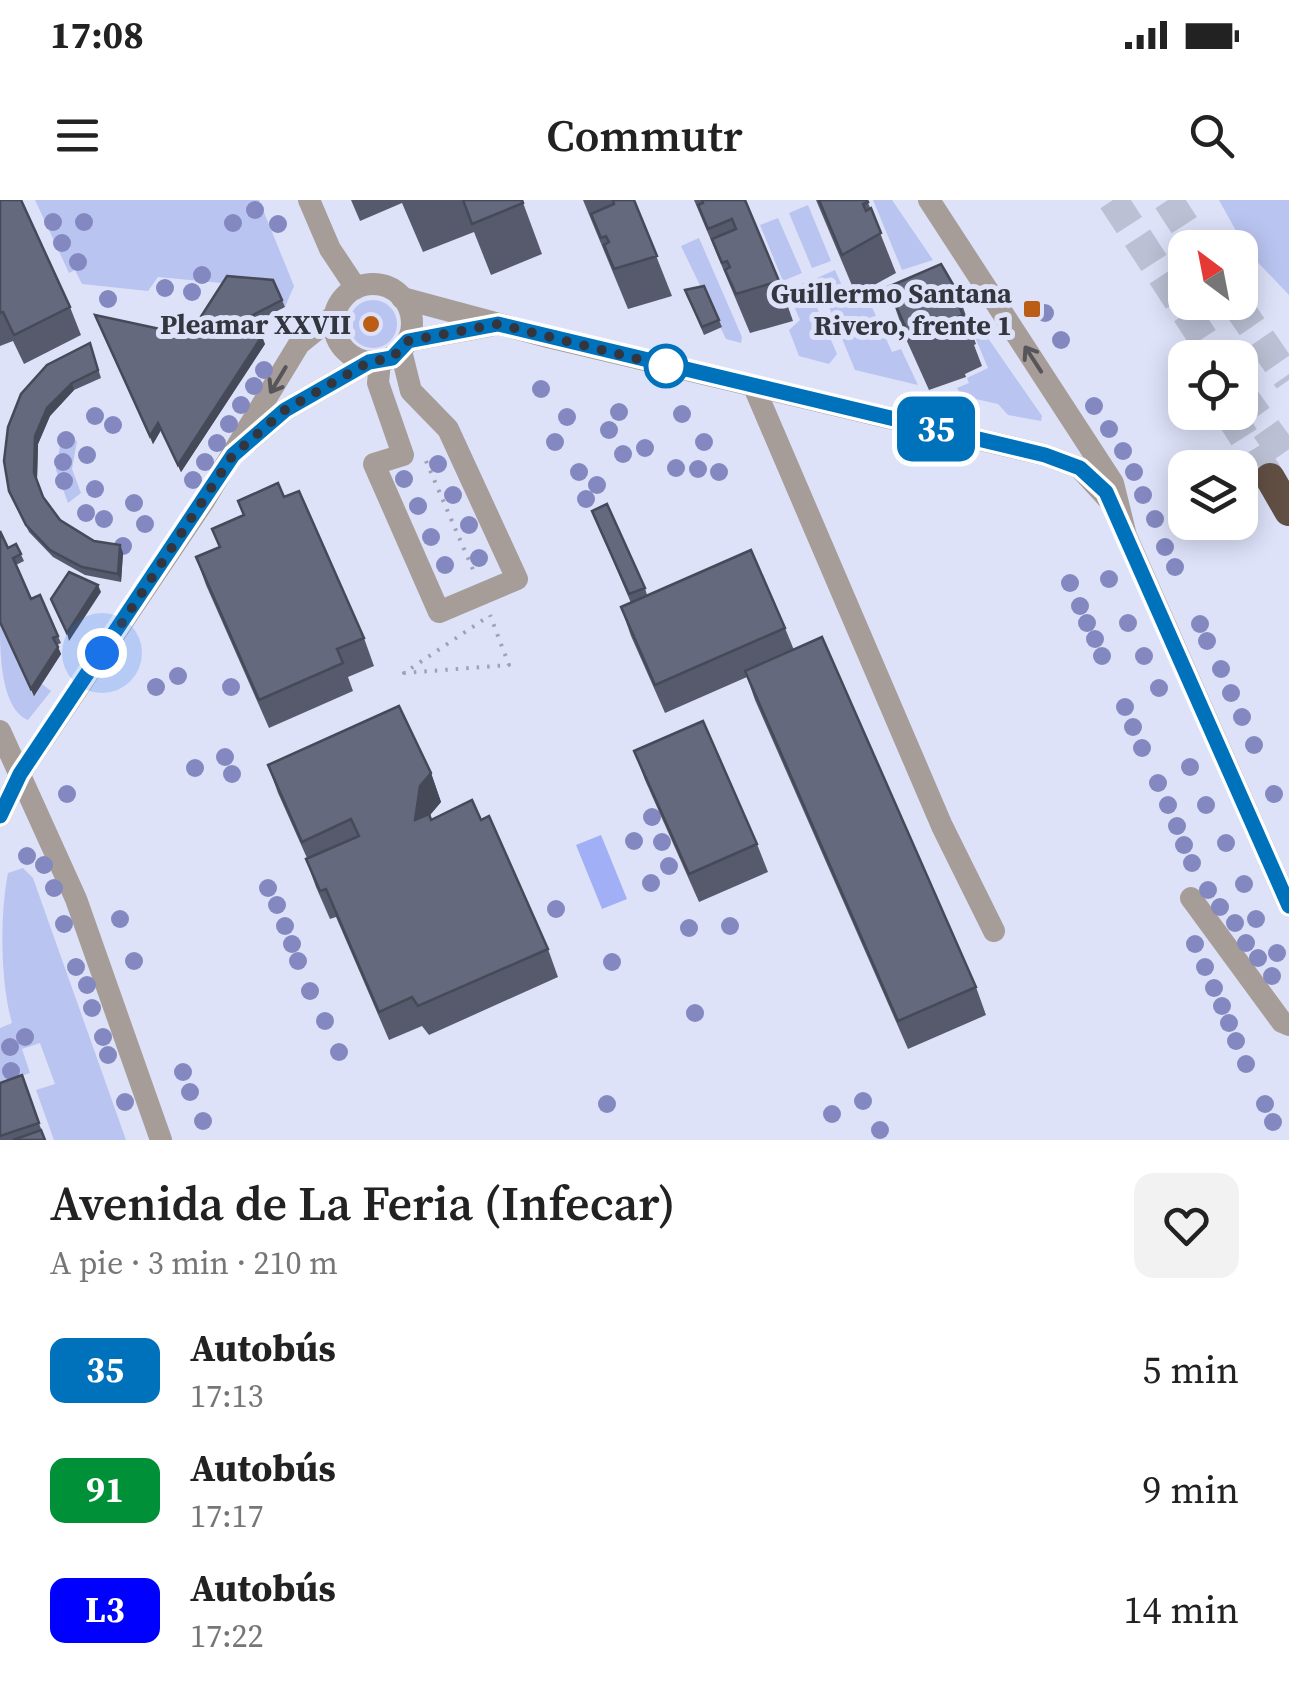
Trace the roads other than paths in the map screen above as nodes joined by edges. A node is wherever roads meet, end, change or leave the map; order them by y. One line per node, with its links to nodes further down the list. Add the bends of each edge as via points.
1 (309, 200): 3 (street)
2 (929, 200): 9 (street, one-way to 2)
3 (356, 288): 4 (street, via 380,285); 5 (street)
4 (402, 298): 6 (street); 7 (street, via 412,318)
5 (335, 316): 7 (street, via 346,352); 10 (street, one-way to 10, via 299,344)
6 (498, 324): 7 (street); 8 (street)
7 (389, 354): 7 (street, via 378,384 403,454 374,464 439,612 517,579 448,429); 10 (street, via 285,410)
8 (754, 387): 11 (street); 20 (street, via 942,826)
9 (1070, 415): 11 (street, via 1068,428); 14 (street, via 1113,483)
10 (233, 455): 16 (street)
11 (1045, 455): 14 (street, via 1080,468 1106,492)
12 (1270, 478): 13 (highway)
13 (1289, 511)
14 (1126, 536): 19 (street)
15 (0, 731): 16 (street)
16 (20, 774): 17 (street); 22 (street, via 76,899)
17 (0, 816)
18 (1190, 898): 21 (street)
19 (1289, 906)
20 (994, 931)
21 (1289, 1024)
22 (161, 1140)

